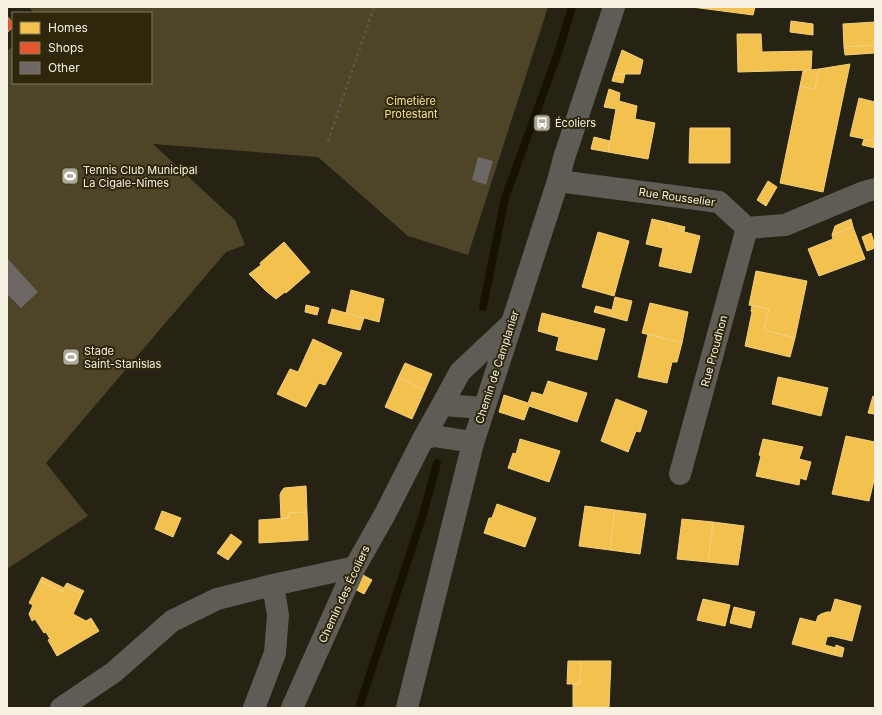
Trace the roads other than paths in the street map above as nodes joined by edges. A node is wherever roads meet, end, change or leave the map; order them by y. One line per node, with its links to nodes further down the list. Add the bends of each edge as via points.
1 (614, 7): 3 (street, Chemin de Camplanier)
2 (622, 7): 3 (street, Chemin de Camplanier)
3 (606, 31): 4 (street, Chemin de Camplanier)
4 (558, 181): 6 (street, Rue Rousselier, via 719,202); 7 (street, Chemin de Camplanier)
5 (875, 189): 6 (street, via 785,224)
6 (747, 228): 12 (street, Rue Proudhon)
7 (511, 324): 8 (street, Chemin des Écoliers, via 460,372); 9 (street, Chemin de Camplanier)
8 (442, 405): 9 (street); 10 (street, Chemin des Écoliers)
9 (484, 408): 11 (street, Chemin de Camplanier)
10 (423, 440): 11 (street, via 434,436); 13 (street, Chemin des Écoliers, via 385,514)
11 (473, 443): 18 (street, Chemin de Camplanier)
12 (680, 474)
13 (354, 566): 14 (street); 17 (street, Chemin des Écoliers)
14 (273, 585): 15 (street, via 217,599 172,621 114,672); 16 (street, via 278,615 275,653)
15 (60, 708)
16 (254, 708)
17 (292, 708)
18 (408, 708)

